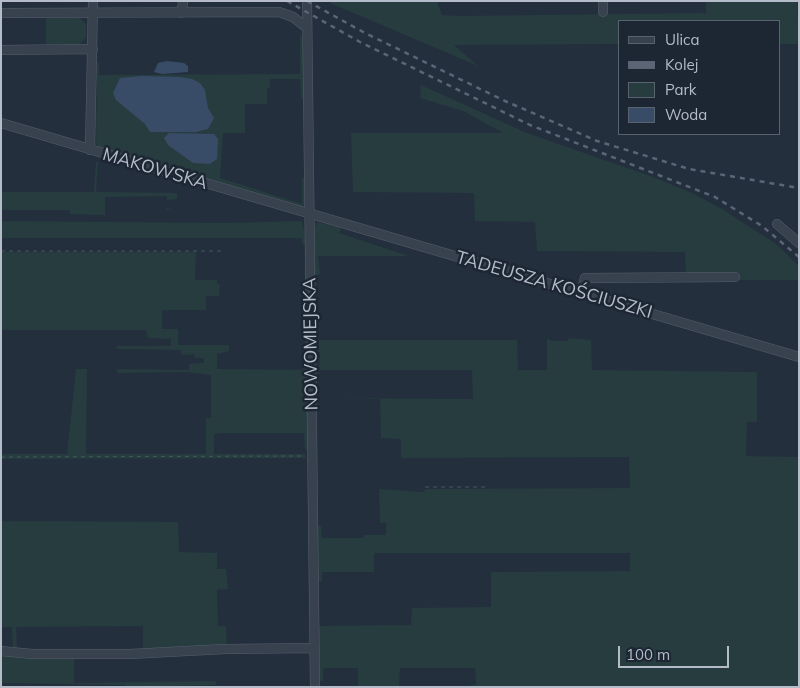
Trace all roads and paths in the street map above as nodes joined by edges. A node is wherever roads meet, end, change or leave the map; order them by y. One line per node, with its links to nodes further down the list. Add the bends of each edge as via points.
1 (93, 1): 5 (street)
2 (307, 1): 9 (street, NOWOMIEJSKA)
3 (603, 1): 6 (street)
4 (183, 3): 8 (street)
5 (93, 12): 7 (street); 8 (street); 10 (street)
6 (603, 12)
7 (1, 13)
8 (181, 13): 9 (street, via 282,12)
9 (307, 28): 14 (street, NOWOMIEJSKA)
10 (92, 49): 11 (street); 13 (street)
11 (1, 50)
12 (1, 123): 13 (street, MAKOWSKA)
13 (90, 150): 14 (street, MAKOWSKA)
14 (310, 214): 20 (street, TADEUSZA KOŚCIUSZKI); 22 (street, NOWOMIEJSKA)
15 (777, 224): 16 (street)
16 (799, 243)
17 (224, 250): 18 (path)
18 (1, 251)
19 (735, 277): 20 (street, via 585,278)
20 (581, 293): 21 (street, TADEUSZA KOŚCIUSZKI)
21 (799, 357)
22 (312, 456): 23 (path); 26 (street, NOWOMIEJSKA)
23 (1, 457)
24 (489, 487): 25 (path)
25 (425, 488)
26 (315, 648): 27 (street, via 130,654); 28 (street, NOWOMIEJSKA)
27 (1, 651)
28 (315, 687)

